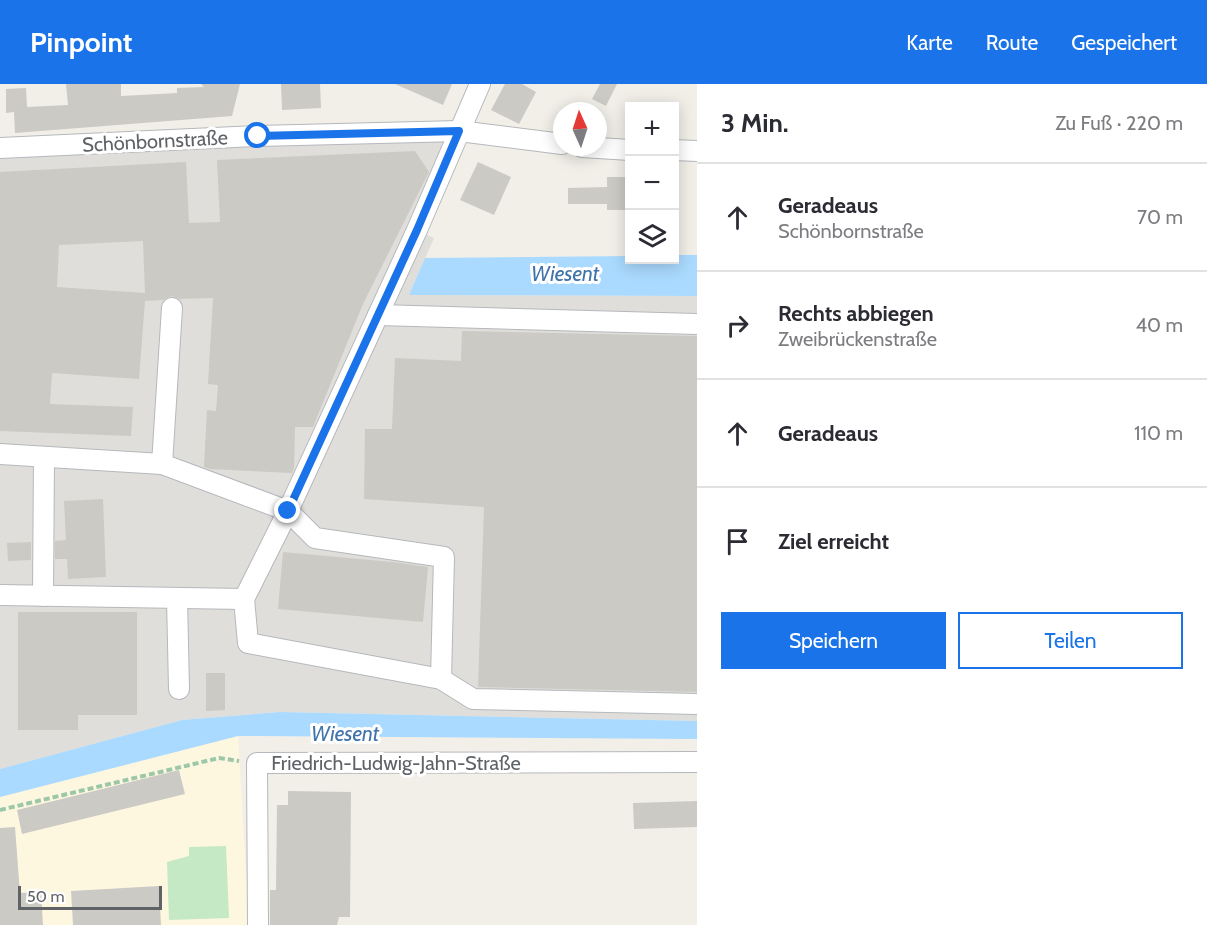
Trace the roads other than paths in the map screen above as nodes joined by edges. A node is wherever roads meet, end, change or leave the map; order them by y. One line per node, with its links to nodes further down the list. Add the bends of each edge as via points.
1 (480, 84): 2 (street)
2 (459, 131): 3 (street, Schönbornstraße); 4 (street, Schönbornstraße); 10 (street)
3 (553, 143)
4 (0, 148)
5 (607, 149): 6 (street)
6 (625, 150)
7 (679, 150): 8 (street)
8 (697, 151)
9 (172, 308): 14 (street)
10 (378, 315): 11 (street); 15 (street)
11 (697, 324)
12 (0, 454): 13 (street)
13 (44, 457): 14 (street); 17 (street)
14 (162, 464): 15 (street)
15 (288, 511): 19 (street); 20 (street, via 315,538 444,557)
16 (0, 595): 17 (street)
17 (44, 596): 18 (street)
18 (177, 598): 19 (street); 21 (street)
19 (243, 599): 20 (street, via 248,643)
20 (441, 679): 22 (street, via 473,699)
21 (179, 689)
22 (697, 704)
23 (697, 762): 24 (street, Friedrich-Ludwig-Jahn-Straße, via 257,763)
24 (258, 925)

